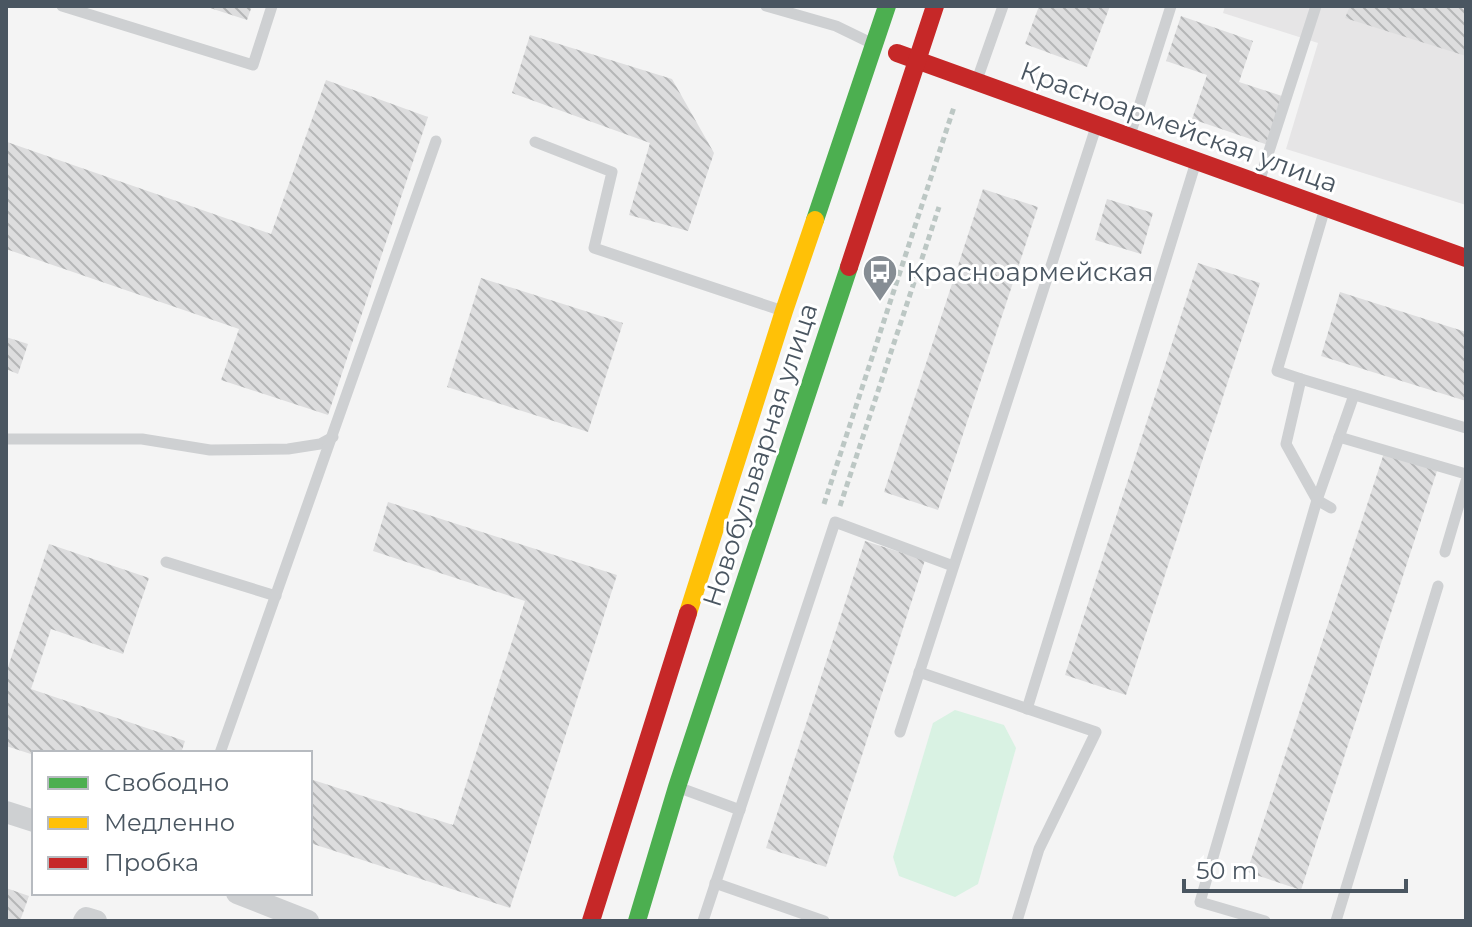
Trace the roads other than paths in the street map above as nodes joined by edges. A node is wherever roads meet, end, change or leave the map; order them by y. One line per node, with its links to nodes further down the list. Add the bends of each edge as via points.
1 (62, 6): 2 (lane, via 253,65)
2 (272, 6)
3 (766, 6): 9 (lane, via 836,26)
4 (887, 6): 9 (main road, Новобульварная улица)
5 (935, 6): 10 (main road, Новобульварная улица)
6 (1003, 6): 11 (lane)
7 (1171, 6): 13 (lane)
8 (1316, 6): 17 (lane)
9 (875, 45): 10 (main road, Красноармейская улица); 20 (main road, Новобульварная улица)
10 (918, 60): 11 (main road, Красноармейская улица); 40 (main road, Новобульварная улица)
11 (970, 80): 12 (main road, Красноармейская улица)
12 (1097, 125): 13 (main road, Красноармейская улица); 33 (lane)
13 (1130, 136): 16 (main road, Красноармейская улица)
14 (436, 141): 24 (lane)
15 (535, 142): 20 (lane, via 612,172 594,248)
16 (1196, 160): 17 (main road, Красноармейская улица); 37 (lane)
17 (1259, 183): 18 (main road, Красноармейская улица)
18 (1325, 207): 19 (main road, Красноармейская улица); 21 (lane, via 1277,371)
19 (1466, 258)
20 (784, 311): 49 (main road, Новобульварная улица)
21 (1301, 379): 22 (lane); 29 (lane, via 1286,444)
22 (1354, 395): 23 (lane); 25 (lane)
23 (1466, 428)
24 (333, 437): 26 (lane, via 288,449 210,450 142,439); 35 (lane)
25 (1339, 437): 27 (lane); 29 (lane)
26 (6, 439)
27 (1466, 474)
28 (1466, 481): 31 (lane)
29 (1317, 500): 30 (lane); 54 (lane, via 1200,902)
30 (1331, 508)
31 (1445, 552)
32 (166, 562): 35 (lane)
33 (953, 566): 36 (lane); 41 (lane, via 835,522)
34 (1438, 586): 55 (lane)
35 (276, 596): 39 (lane)
36 (919, 672): 37 (lane); 38 (lane)
37 (1027, 709): 53 (lane, via 1096,732 1039,849)
38 (900, 732)
39 (221, 751)
40 (677, 787): 41 (lane); 50 (main road, Новобульварная улица)
41 (740, 810): 44 (lane)
42 (6, 812): 43 (street)
43 (32, 820)
44 (715, 883): 51 (lane); 52 (lane)
45 (242, 895): 48 (street)
46 (84, 921): 47 (street)
47 (96, 921)
48 (308, 921)
49 (591, 921)
50 (637, 921)
51 (703, 921)
52 (824, 921)
53 (1017, 921)
54 (1265, 921)
55 (1336, 921)

